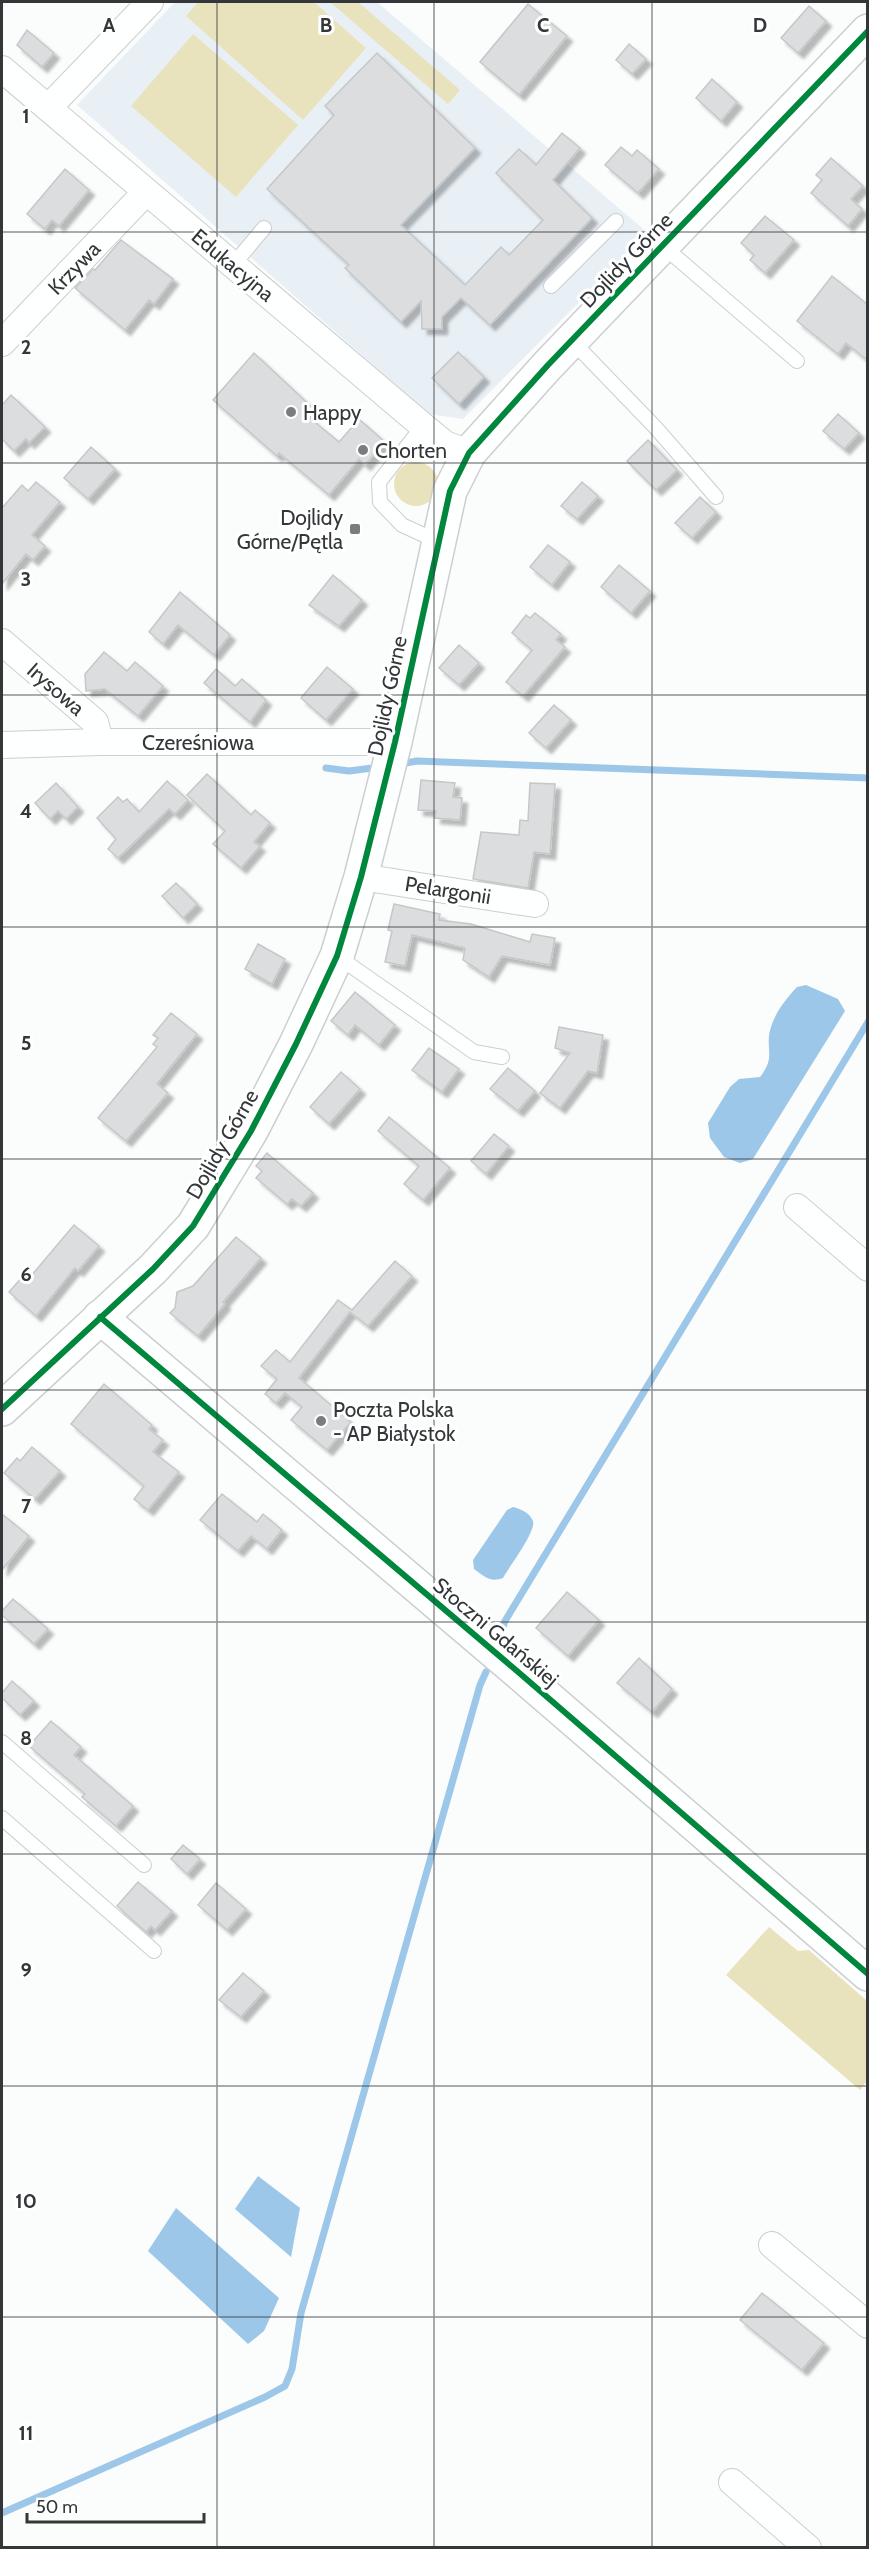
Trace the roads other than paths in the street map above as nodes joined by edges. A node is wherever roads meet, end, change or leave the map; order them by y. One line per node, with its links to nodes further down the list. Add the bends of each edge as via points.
1 (150, 2): 4 (street)
2 (867, 31): 8 (street, Dojlidy Górne)
3 (2, 69): 4 (street, Edukacyjna)
4 (48, 108): 5 (street, Edukacyjna)
5 (146, 192): 9 (street, Edukacyjna); 12 (street, Krzywa)
6 (616, 220): 10 (lane)
7 (264, 228): 9 (lane)
8 (663, 246): 11 (street, Dojlidy Górne); 13 (lane)
9 (233, 265): 14 (street, Edukacyjna)
10 (551, 286)
11 (572, 341): 15 (street, Dojlidy Górne); 16 (lane, via 657,428)
12 (2, 344)
13 (797, 361)
14 (414, 417): 15 (street, Edukacyjna, via 445,444); 17 (lane, via 379,482 380,502 402,525)
15 (469, 453): 17 (street, Dojlidy Górne, via 450,491)
16 (716, 497)
17 (437, 541): 20 (street, Dojlidy Górne)
18 (2, 642): 19 (street, Irysowa, via 95,722)
19 (100, 742): 20 (street, Czereśniowa); 21 (street, Czereśniowa)
20 (395, 742): 22 (street, Dojlidy Górne)
21 (2, 745)
22 (361, 877): 23 (street, Pelargonii); 24 (street, Dojlidy Górne)
23 (534, 904)
24 (337, 956): 25 (lane, via 474,1052); 28 (street, Dojlidy Górne, via 251,1131 193,1226)
25 (502, 1057)
26 (797, 1207): 27 (street)
27 (867, 1268)
28 (100, 1317): 29 (street, Dojlidy Górne); 34 (street, Stoczni Gdańskiej)
29 (2, 1409)
30 (2, 1742): 32 (lane)
31 (2, 1818): 33 (lane)
32 (144, 1865)
33 (154, 1951)
34 (867, 1974)
35 (772, 2245): 36 (street)
36 (867, 2325)
37 (732, 2482): 38 (street)
38 (808, 2547)

